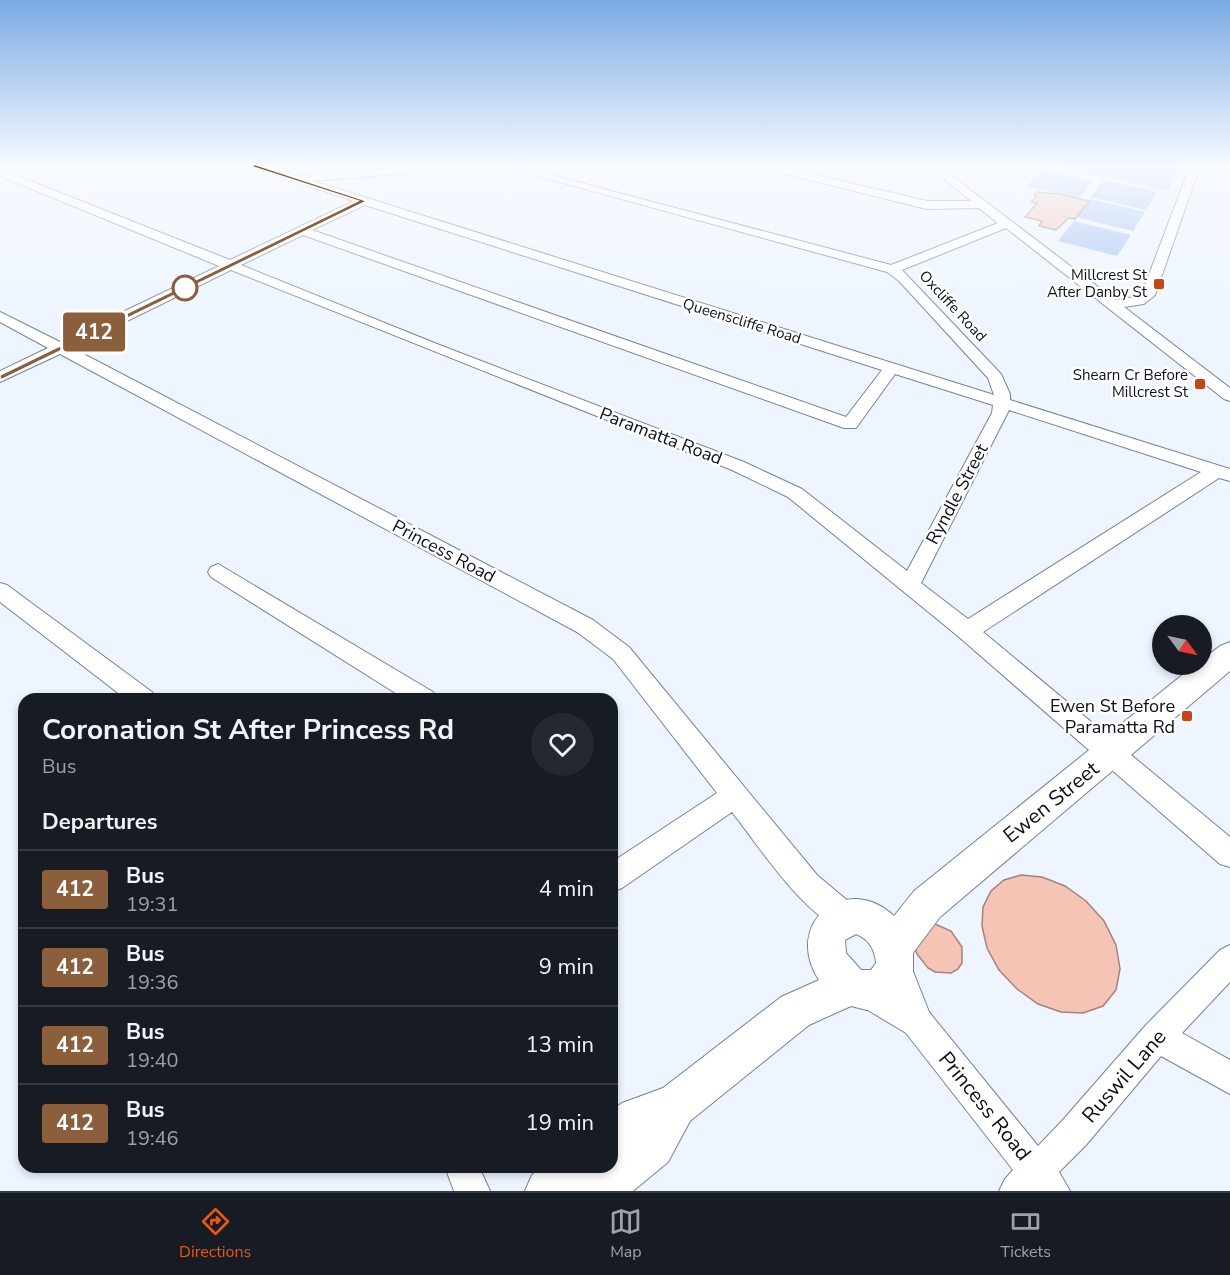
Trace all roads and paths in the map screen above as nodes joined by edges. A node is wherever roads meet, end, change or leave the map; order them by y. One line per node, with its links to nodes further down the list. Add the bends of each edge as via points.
1 (123, 222): 8 (street, Paramatta Road)
2 (322, 222): 7 (street)
3 (428, 222): 13 (street, Queenscliffe Road)
4 (714, 222): 9 (street, Oxcliffe Road)
5 (1175, 222): 10 (street, via 1148,295)
6 (1008, 223): 9 (street); 10 (street)
7 (303, 231): 8 (street); 13 (street, via 850,424)
8 (233, 266): 12 (street); 20 (street, Paramatta Road, via 765,478 812,504)
9 (892, 269): 16 (street, Oxcliffe Road, via 995,377 1001,387)
10 (1117, 309): 15 (street); 17 (street, via 1127,323)
11 (0, 316): 12 (street, Princess Road)
12 (61, 348): 14 (street); 27 (street, Princess Road, via 605,639 621,653)
13 (891, 368): 16 (street, Queenscliffe Road)
14 (0, 377)
15 (1230, 396)
16 (1002, 404): 18 (street, Queenscliffe Road); 20 (street, Ryndle Street)
17 (1230, 405)
18 (1223, 473): 22 (street)
19 (218, 572): 25 (street)
20 (910, 584): 22 (street, Paramatta Road)
21 (0, 591): 24 (street)
22 (967, 631): 26 (street, Paramatta Road)
23 (1230, 654): 26 (main road, Ewen Street)
24 (136, 693)
25 (415, 693)
26 (1110, 753): 28 (street, Paramatta Road); 30 (main road, Ewen Street)
27 (736, 795): 29 (street); 31 (street, Princess Road, via 807,885)
28 (1230, 855)
29 (618, 874)
30 (927, 904): 31 (main road, Ewen Street); 32 (main road, Ewen Street)
31 (847, 951): 32 (main road, via 887,936); 32 (main road, Ewen Street, via 876,989 893,973); 34 (street, Princess Road); 37 (main road, Ewen Street, via 795,1011)
32 (894, 955): 34 (street, Princess Road)
33 (1230, 960): 35 (street, Ruswil Lane)
34 (917, 1022): 41 (street, Princess Road)
35 (1157, 1036): 36 (street); 41 (street, Ruswil Lane)
36 (1230, 1078)
37 (675, 1106): 38 (main road, Ewen Street, via 637,1118); 44 (main road, Ewen Street, via 652,1146)
38 (618, 1133)
39 (464, 1173): 42 (street)
40 (570, 1173): 43 (main road)
41 (1035, 1184)
42 (472, 1191)
43 (548, 1191)
44 (599, 1191)

